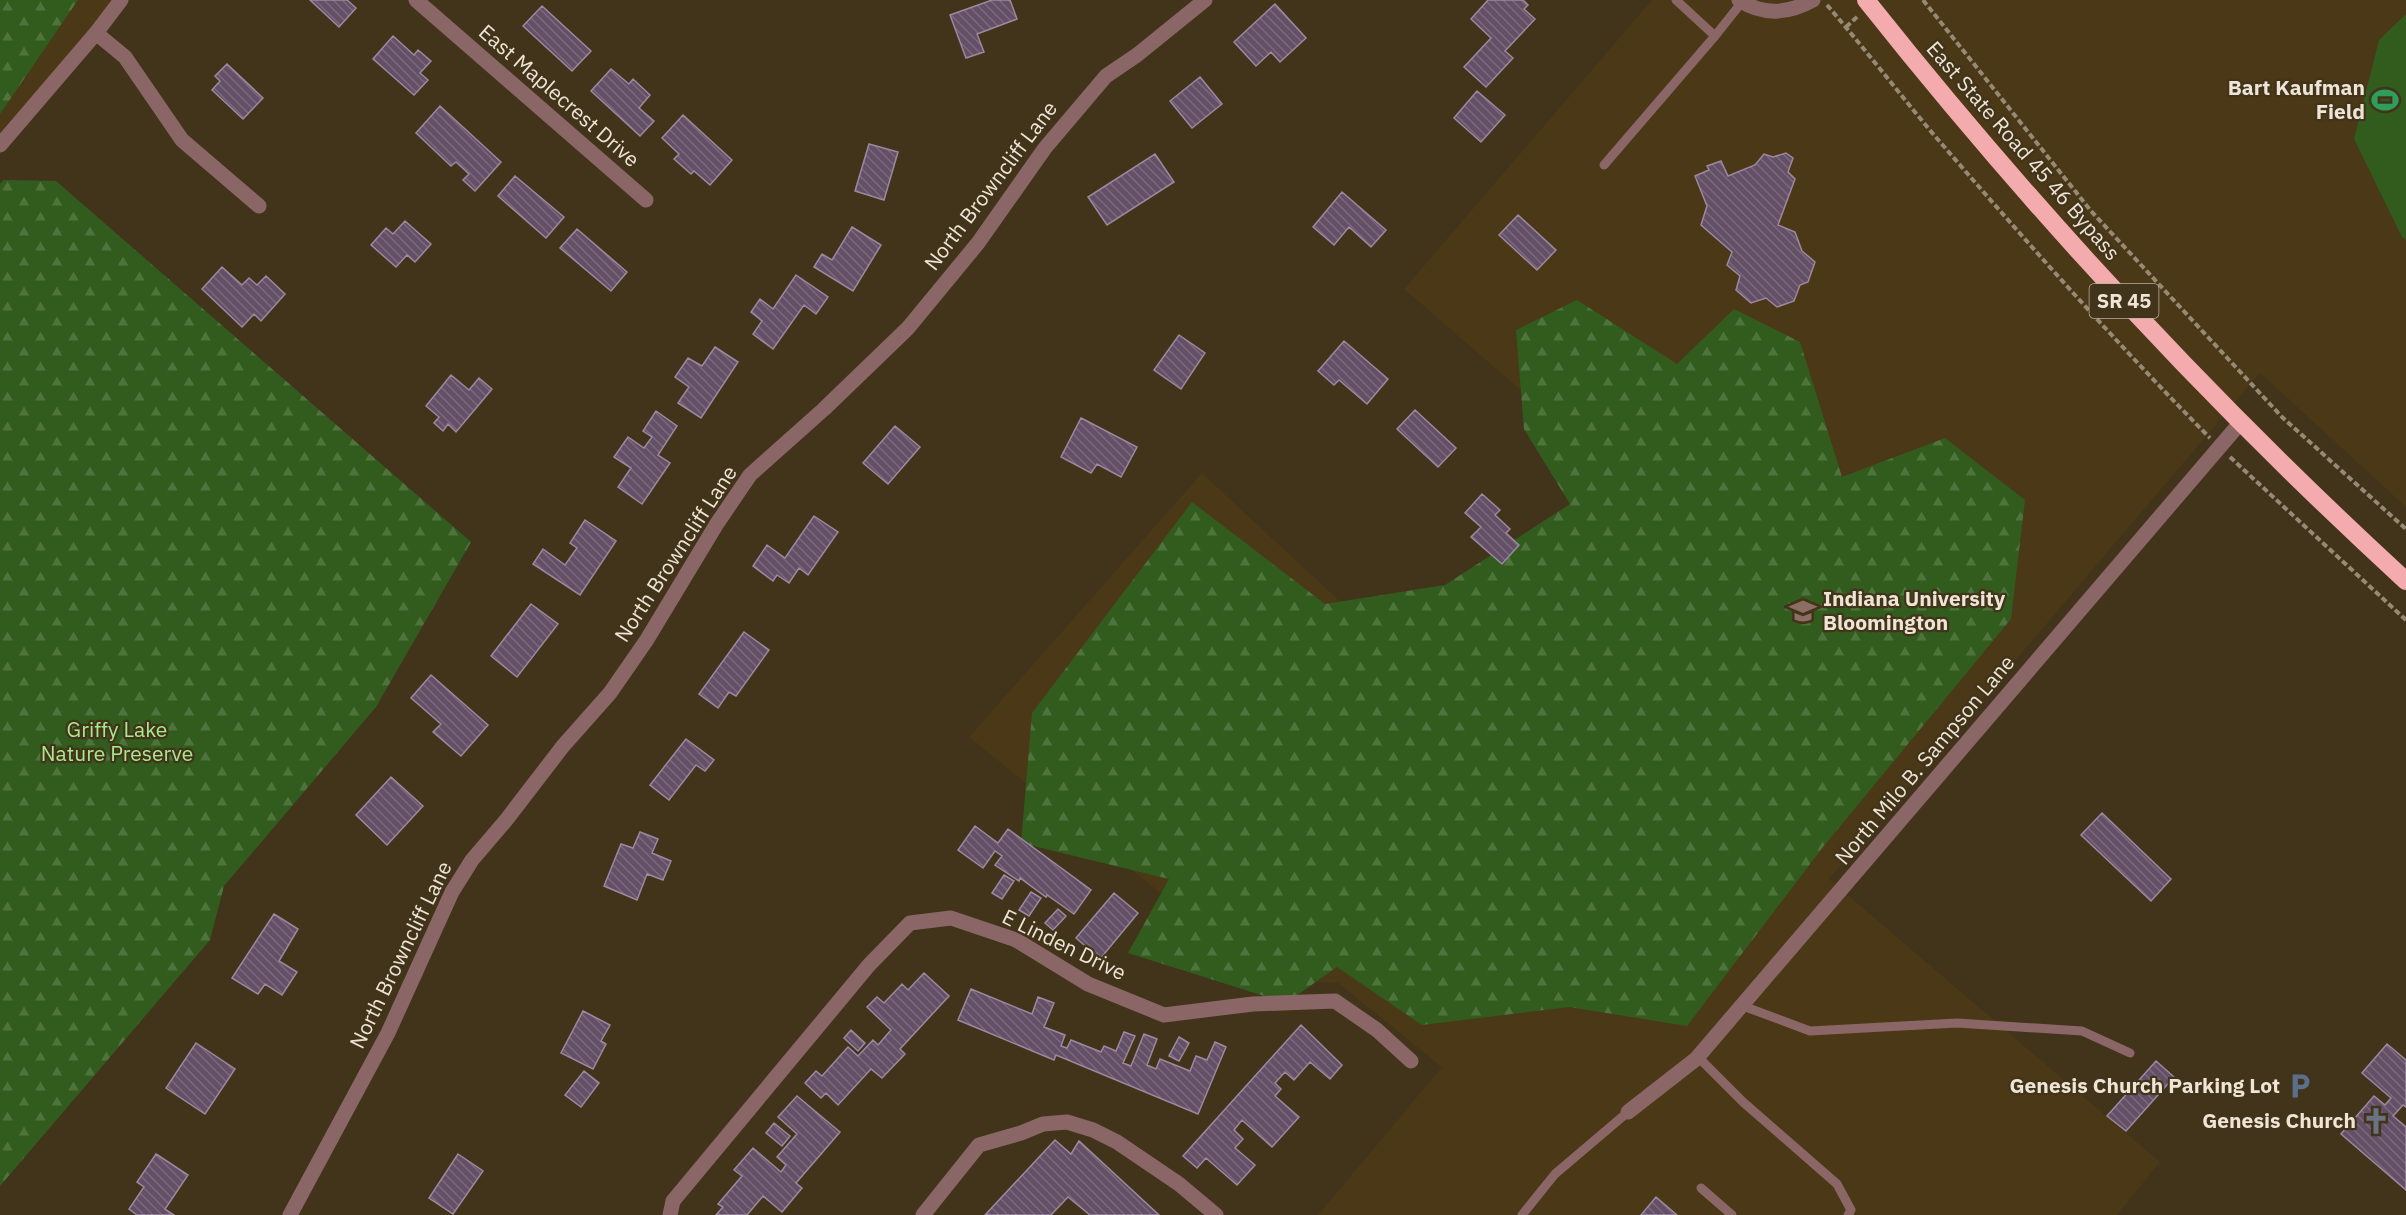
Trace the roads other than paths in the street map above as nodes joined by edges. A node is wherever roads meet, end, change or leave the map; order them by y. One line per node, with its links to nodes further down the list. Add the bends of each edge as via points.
1 (121, 0): 8 (street)
2 (416, 0): 12 (street, East Maplecrest Drive)
3 (1205, 0): 22 (street, North Browncliff Lane, via 1106,76 1045,148 978,243 908,328 750,475 610,693 472,860 452,892 388,1033)
4 (1676, 0): 9 (lane)
5 (1813, 0): 7 (street, via 1776,12)
6 (1866, 0): 14 (highway, East State Road 45 46 Bypass / SR 45, via 2077,249)
7 (1741, 1): 9 (lane)
8 (96, 33): 10 (street); 13 (street, via 125,57 182,140)
9 (1715, 36): 11 (lane)
10 (0, 145)
11 (1604, 165)
12 (646, 201)
13 (259, 206)
14 (2241, 422): 15 (highway, East State Road 45 46 Bypass / SR 45); 16 (street, North Milo B. Sampson Lane)
15 (2406, 581)
16 (1743, 1006): 17 (lane, via 1810,1031 1958,1023 2082,1031); 18 (street, North Milo B. Sampson Lane)
17 (2130, 1053)
18 (1698, 1057): 20 (street, North Milo B. Sampson Lane); 28 (lane, via 1837,1184 1851,1210)
19 (1411, 1061): 23 (street, E Linden Drive, via 1377,1030 1335,1001 1164,1015 1088,984 1016,940 951,918 910,923 868,965 673,1201)
20 (1628, 1112): 26 (lane, via 1555,1174)
21 (1701, 1188): 27 (lane)
22 (290, 1215)
23 (670, 1215)
24 (923, 1215): 25 (street, via 979,1146 1043,1124 1067,1122 1125,1147)
25 (1216, 1215)
26 (1522, 1215)
27 (1732, 1215)
28 (1848, 1215)

